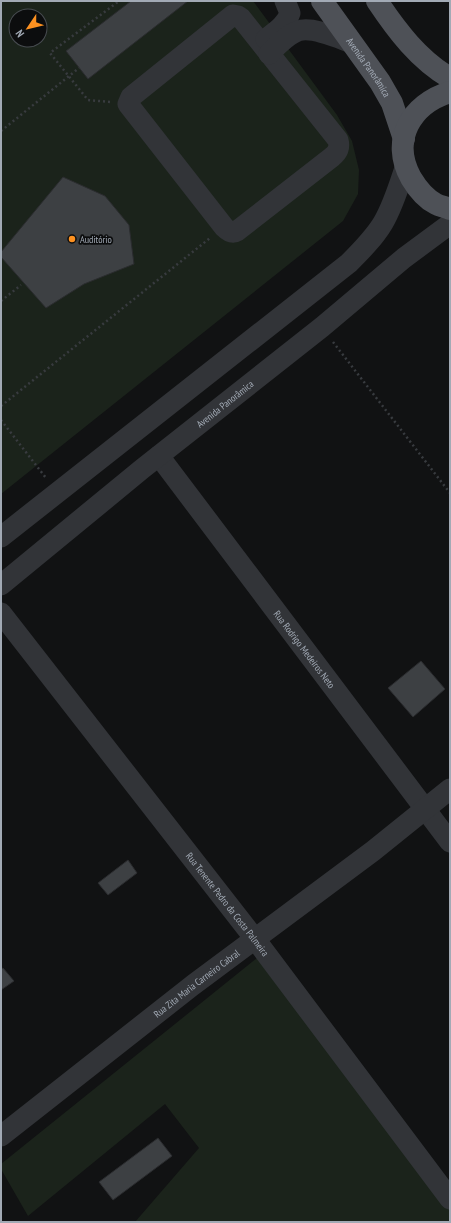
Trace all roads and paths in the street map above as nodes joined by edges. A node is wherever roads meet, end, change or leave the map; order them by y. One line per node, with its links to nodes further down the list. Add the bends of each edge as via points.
1 (119, 1): 8 (path, via 50,53)
2 (285, 1): 6 (street, via 290,12 288,19)
3 (322, 1): 5 (main road, Avenida Panorâmica)
4 (377, 1): 9 (main road, via 395,28 420,56)
5 (352, 43): 6 (street, via 306,30 298,31 277,46); 13 (main road, Avenida Panorâmica, via 389,98)
6 (265, 49): 11 (street, via 238,16 230,16 131,98); 17 (street, via 338,140 338,151 237,231 229,231)
7 (79, 68): 8 (path)
8 (69, 76): 11 (path, via 88,100); 12 (path)
9 (450, 78)
10 (450, 92): 13 (main road, via 437,96 419,108 410,121)
11 (128, 104): 17 (street)
12 (1, 130)
13 (404, 139): 14 (main road)
14 (405, 168): 15 (main road, via 417,189 435,204); 24 (street, via 383,223 366,247 349,263)
15 (450, 209)
16 (450, 224): 20 (street, Avenida Panorâmica, via 404,258)
17 (224, 227): 21 (path)
18 (21, 285): 19 (path)
19 (1, 301)
20 (322, 327): 23 (street, Avenida Panorâmica); 25 (path)
21 (1, 406)
22 (1, 420): 24 (path)
23 (159, 456): 27 (street, Avenida Panorâmica); 30 (street, Rua Rodrigo Medeiros Neto)
24 (57, 493): 26 (street)
25 (450, 493)
26 (1, 537)
27 (1, 586)
28 (1, 613): 32 (street, Rua Tenente Pedro da Costa Palmeira)
29 (450, 789): 30 (street, Rua Zita Maria Carneiro Cabral)
30 (425, 808): 31 (street, Rua Rodrigo Medeiros Neto); 32 (street, Rua Zita Maria Carneiro Cabral, via 373,851)
31 (450, 842)
32 (255, 939): 33 (street, Rua Zita Maria Carneiro Cabral); 34 (street, Rua Tenente Pedro da Costa Palmeira)
33 (1, 1136)
34 (450, 1199)

